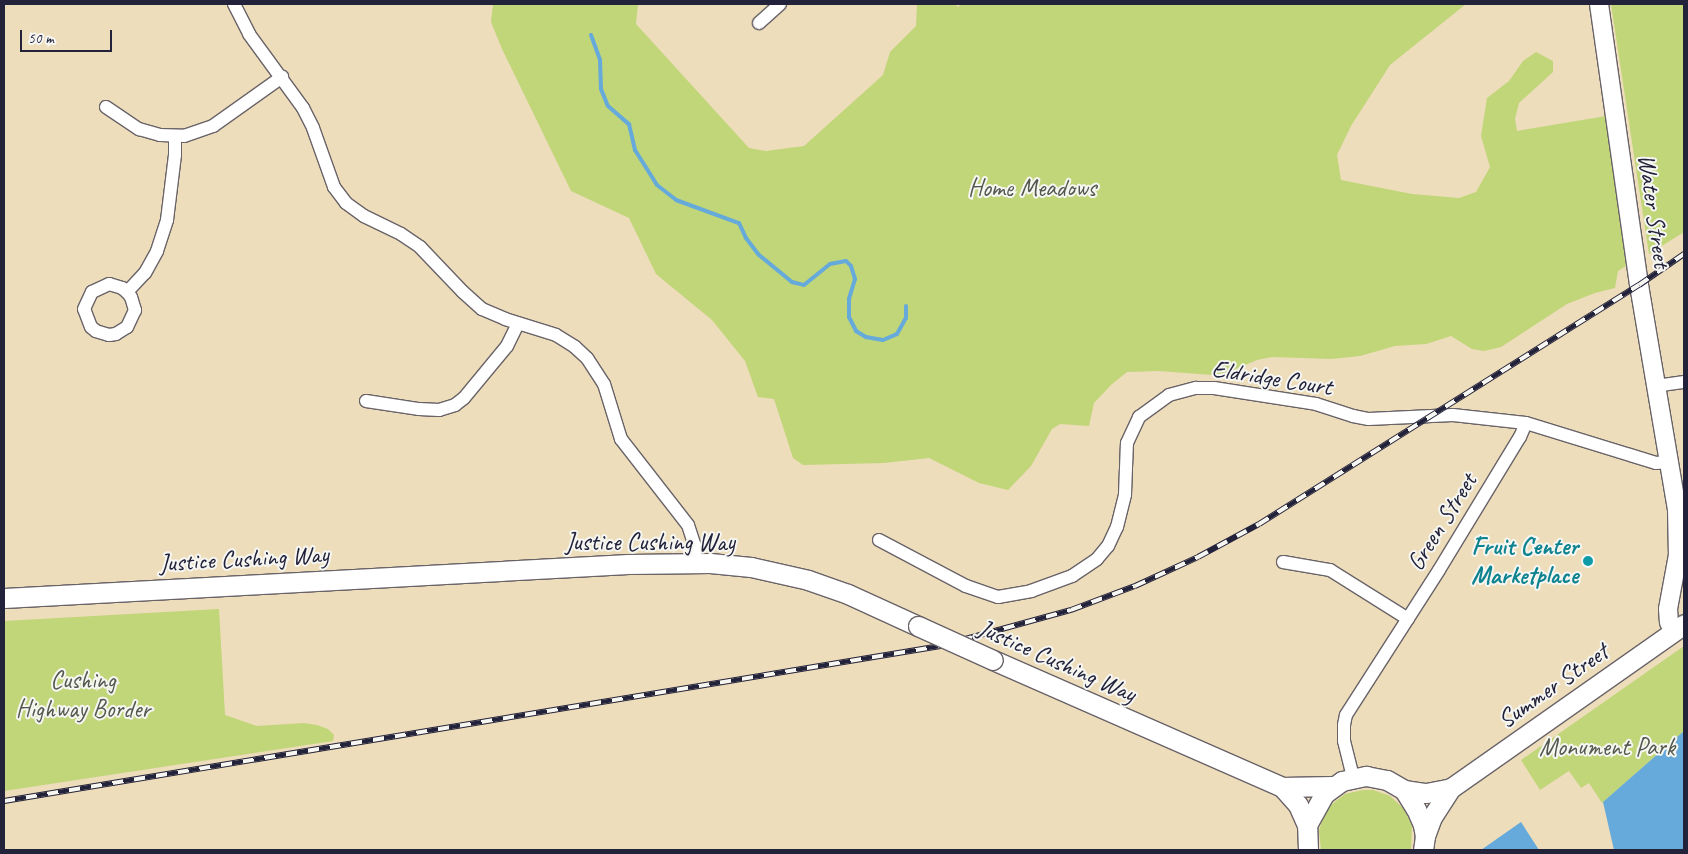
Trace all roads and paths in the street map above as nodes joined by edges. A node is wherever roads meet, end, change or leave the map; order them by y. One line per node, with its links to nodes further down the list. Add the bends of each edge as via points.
1 (234, 4): 5 (street, via 249,34)
2 (780, 4): 4 (street)
3 (1599, 4): 11 (main road, Water Street)
4 (759, 23)
5 (282, 78): 7 (street, via 207,129); 9 (street, via 310,120 330,178 346,203 415,243 482,309)
6 (106, 108): 7 (street, via 139,129)
7 (175, 136): 8 (street, via 163,236 150,265)
8 (127, 292): 8 (street, via 109,284 92,292 84,309 91,327 109,335 127,327 135,310)
9 (518, 323): 12 (street, via 507,346 456,405 426,410); 17 (street, via 563,338 593,365 604,384 621,438 688,525 695,546)
10 (1684, 382): 11 (street)
11 (1655, 386): 14 (main road, Water Street)
12 (366, 401)
13 (1526, 423): 14 (street, via 1656,463); 16 (street, Eldridge Court, via 1454,415 1369,419 1316,404 1214,388 1186,390 1161,400 1139,417 1127,443 1125,494 1117,527 1097,559 1072,576 1031,591 998,597 966,586); 20 (street, Green Street, via 1520,438)
14 (1668, 462): 15 (main road, Water Street)
15 (1678, 483): 21 (main road, Water Street, via 1676,566 1668,609 1669,622)
16 (879, 540)
17 (695, 562): 19 (main road, Justice Cushing Way); 24 (main road, Justice Cushing Way, bridge, via 751,567 808,580 855,597)
18 (1283, 562): 20 (street, via 1330,570)
19 (4, 598)
20 (1408, 619): 22 (street, Green Street, via 1346,715 1344,741)
21 (1679, 628): 25 (main road, Summer Street)
22 (1353, 778): 23 (main road); 26 (main road, via 1366,776 1387,780)
23 (1333, 786): 24 (main road, Justice Cushing Way); 27 (main road, via 1317,804)
24 (1282, 787): 27 (main road, Justice Cushing Way, via 1298,805)
25 (1451, 788): 26 (main road, Summer Street, via 1426,793); 28 (main road, Summer Street, via 1432,818)
26 (1404, 790): 28 (main road, via 1420,816)
27 (1307, 825): 29 (main road)
28 (1424, 843)
29 (1308, 850)

